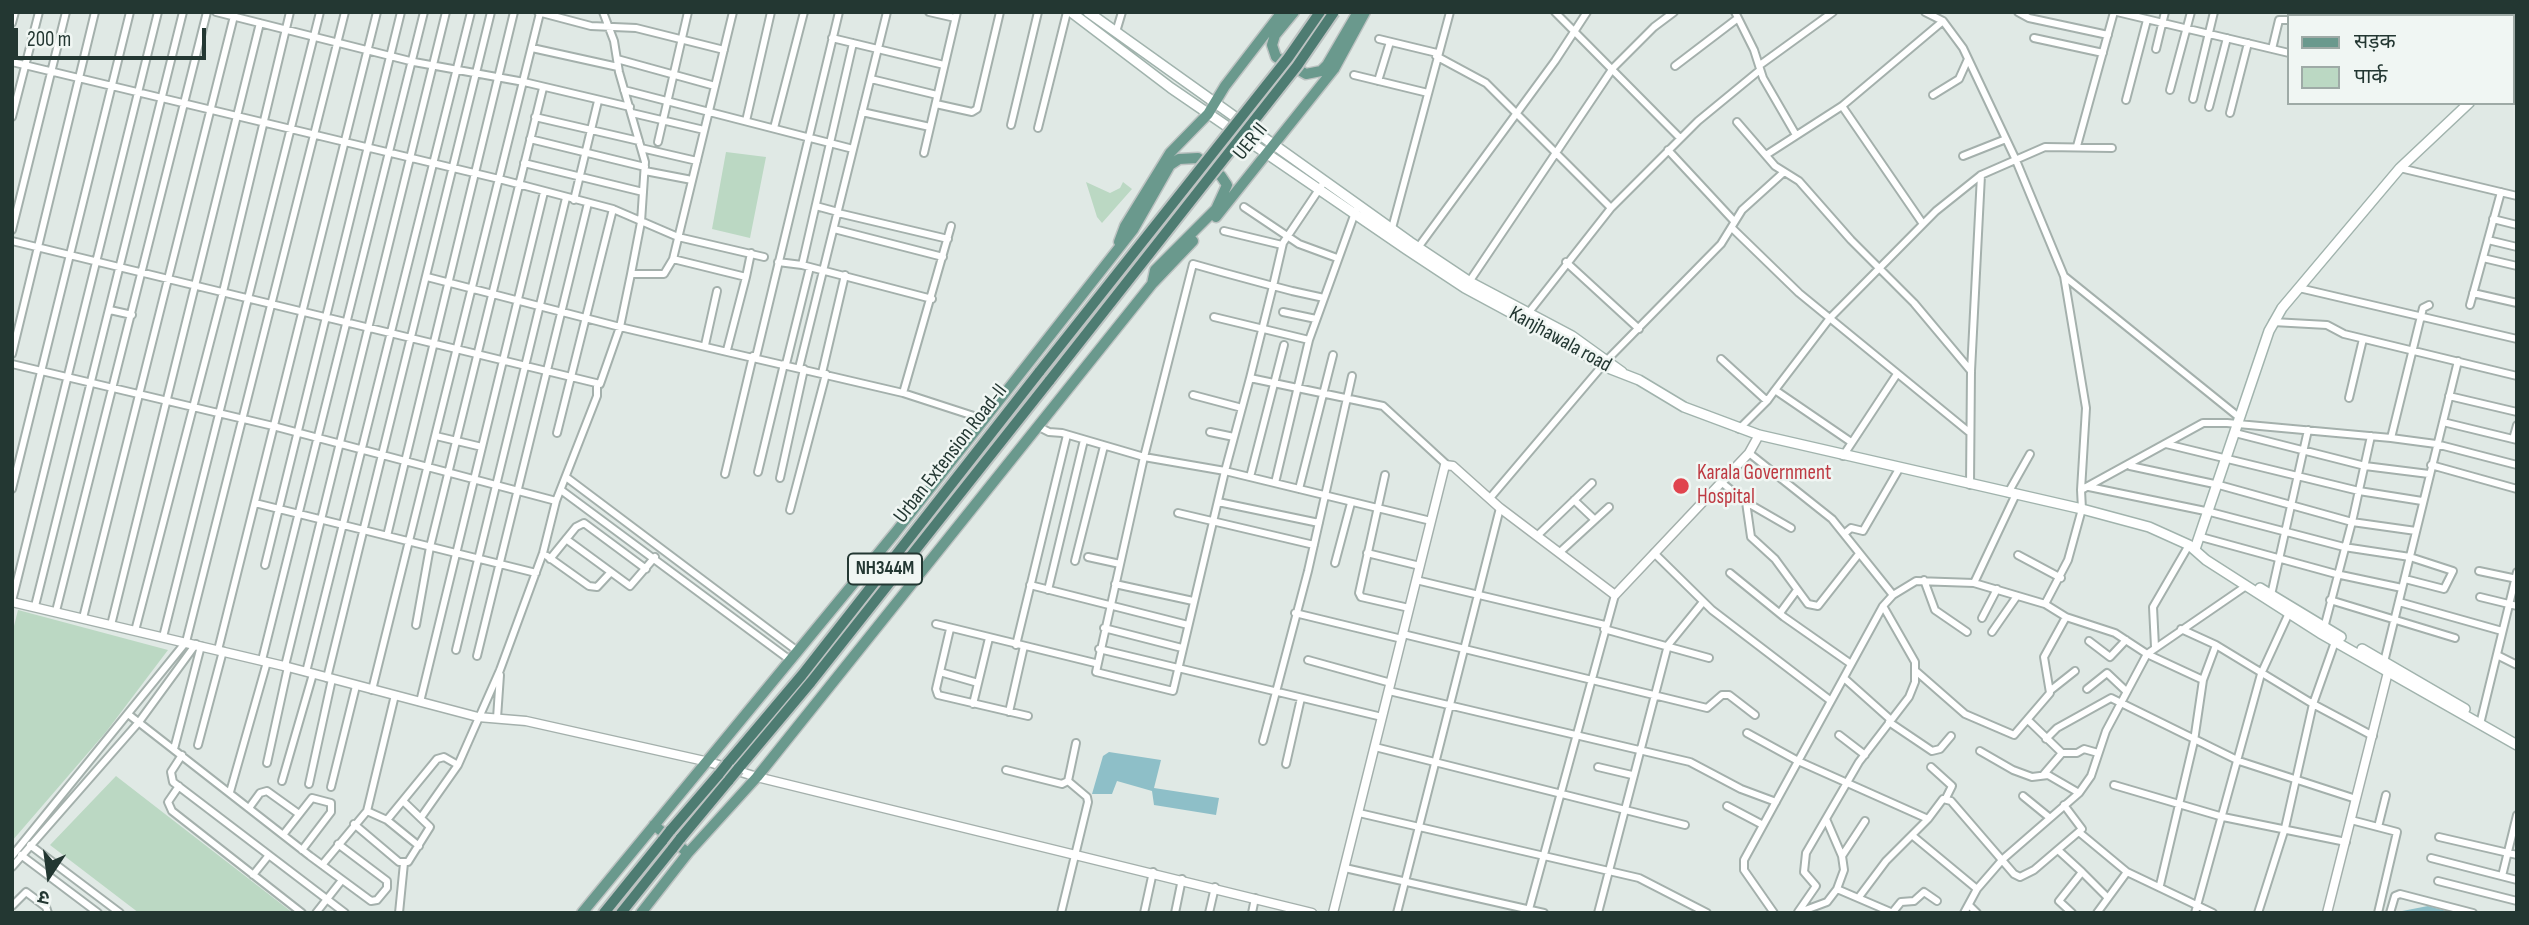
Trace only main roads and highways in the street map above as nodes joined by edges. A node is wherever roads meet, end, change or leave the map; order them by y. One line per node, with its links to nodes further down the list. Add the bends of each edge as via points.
1 (1069, 12): 10 (main road, Kanjhawala road)
2 (1088, 12): 10 (main road, Kanjhawala road)
3 (1282, 12): 10 (main road)
4 (1294, 12): 7 (main road, via 1272,45 1276,57 1306,74 1327,65)
5 (1320, 12): 23 (highway, Urban Extension Road-II / NH344M, bridge, via 802,675)
6 (1334, 12): 24 (highway, Urban Extension Road-II / NH344M, bridge, via 820,672)
7 (1358, 12)
8 (1365, 12): 11 (main road, UER II, via 1334,69)
9 (2467, 105): 14 (main road, via 2400,168 2273,322 2210,512)
10 (1211, 109): 11 (main road, Kanjhawala road); 12 (main road, via 1170,153 1125,226)
11 (1269, 149): 13 (main road, UER II, via 1231,202); 14 (main road, Kanjhawala road, via 1467,285 1684,407 1759,435 2149,527)
12 (1118, 246): 13 (main road, via 1133,230 1170,165 1179,159 1198,158 1221,176 1227,185 1216,209 1155,270); 20 (main road, via 895,533)
13 (1152, 284): 21 (main road, via 757,777)
14 (2192, 547): 15 (main road, Kanjhawala road)
15 (2204, 556): 16 (main road); 16 (main road, via 2289,613)
16 (2337, 638): 17 (main road); 17 (main road, via 2388,672)
17 (2481, 721): 18 (main road); 19 (main road)
18 (2517, 738)
19 (2517, 745)
20 (654, 825): 21 (main road); 22 (main road)
21 (688, 853): 25 (main road)
22 (582, 913)
23 (604, 913)
24 (621, 913)
25 (641, 913)

